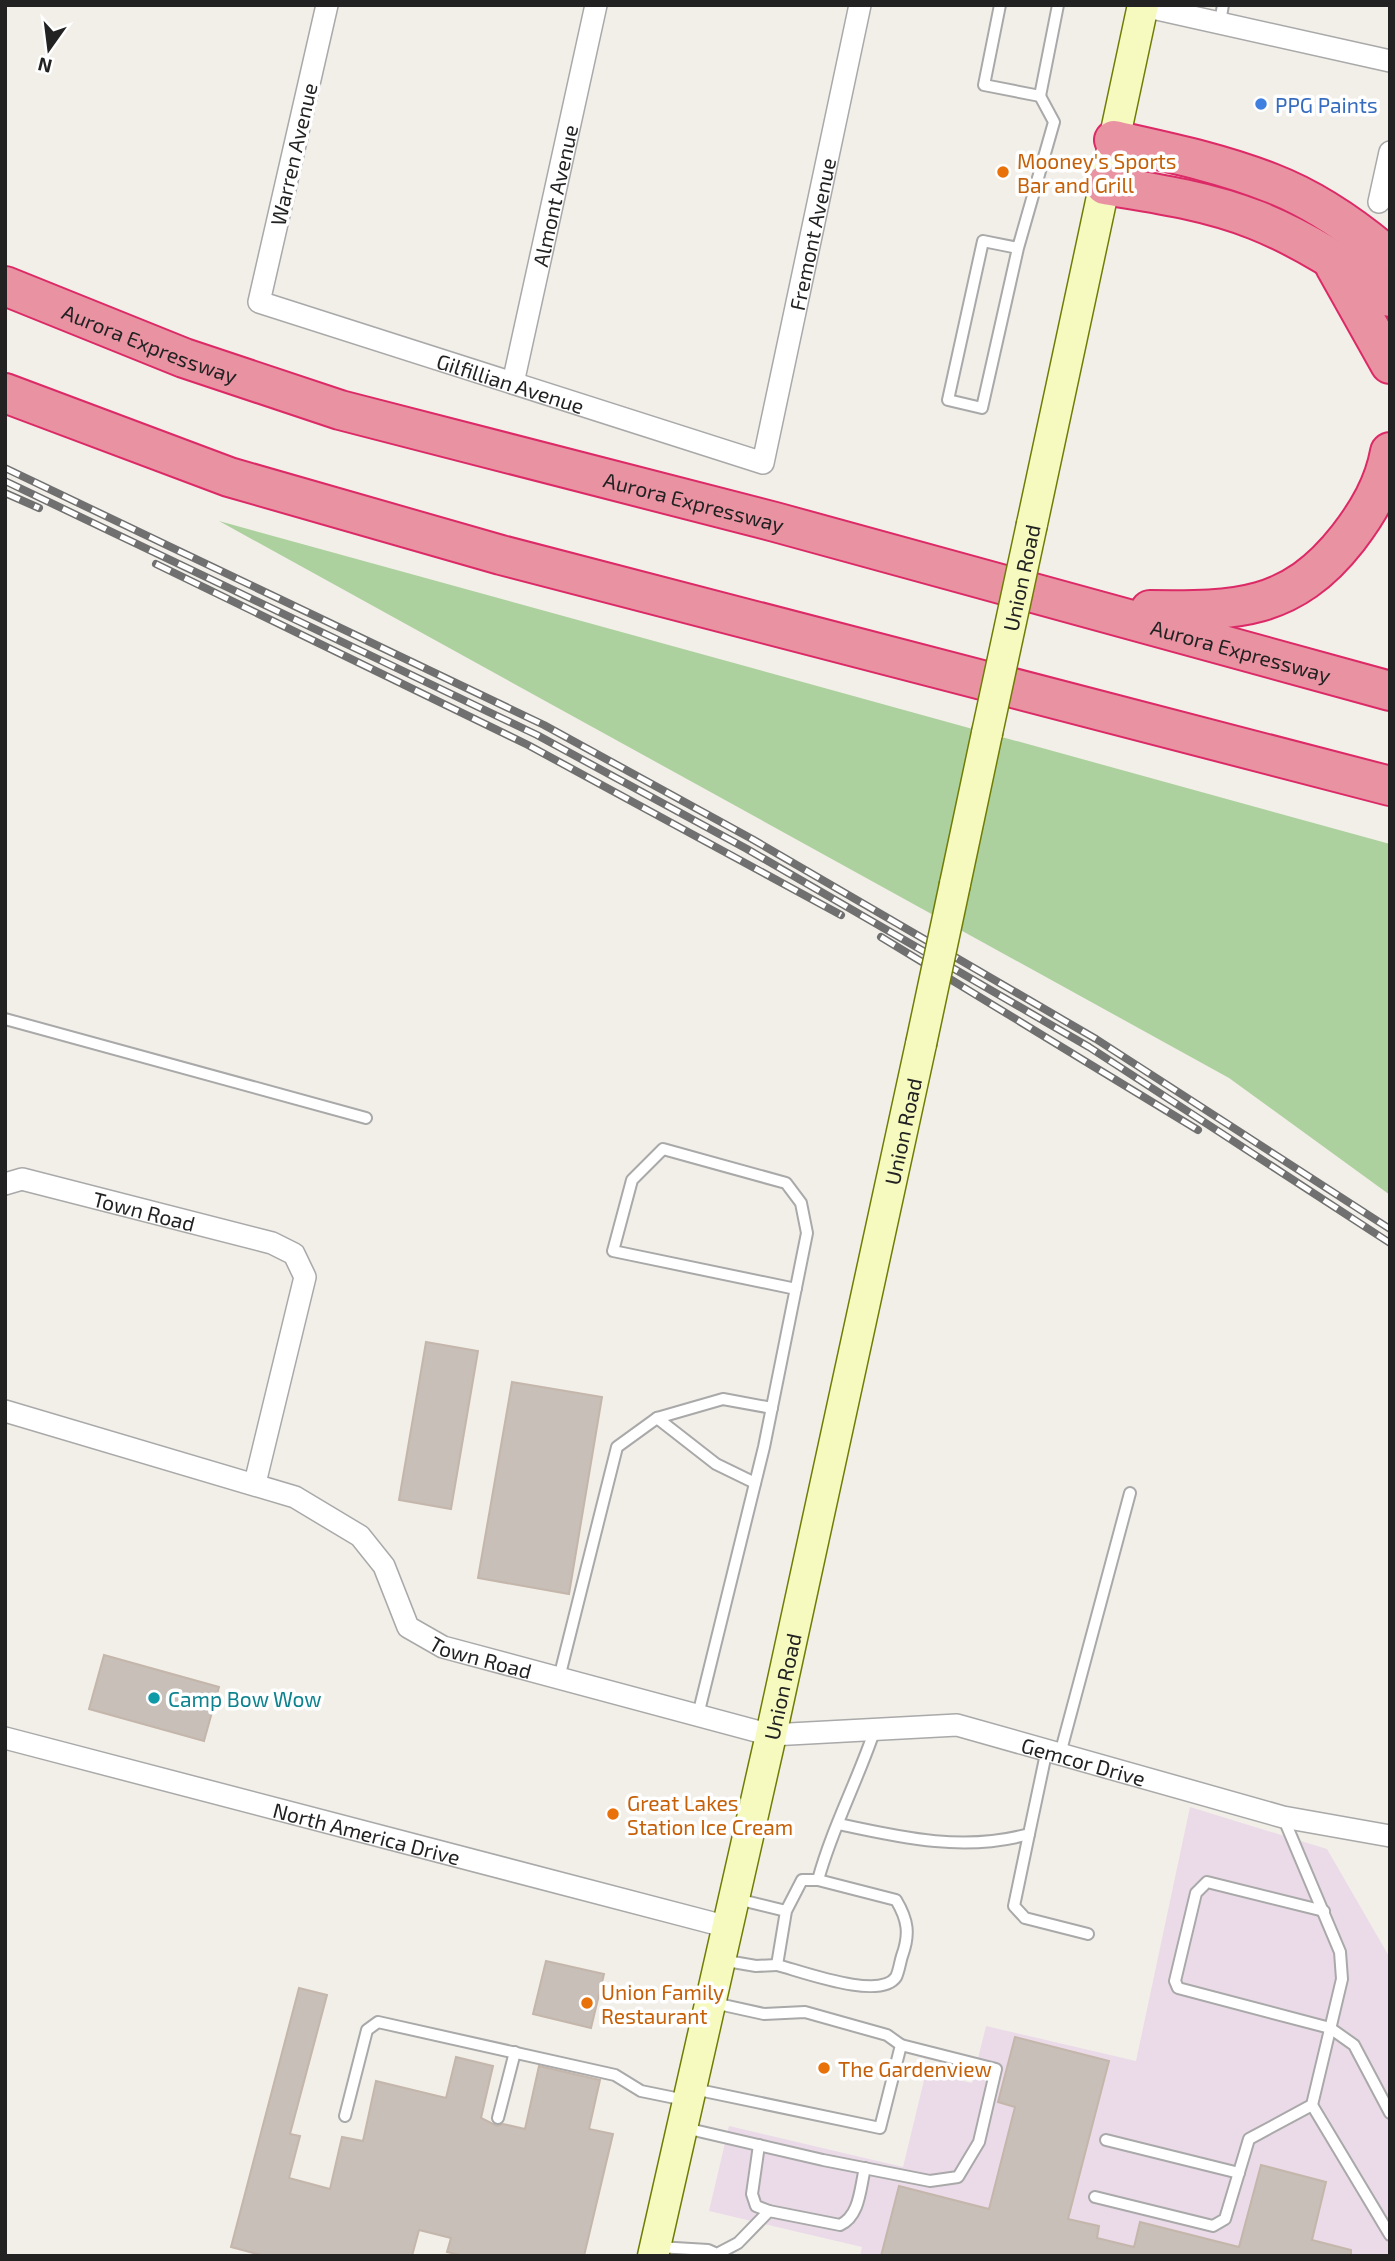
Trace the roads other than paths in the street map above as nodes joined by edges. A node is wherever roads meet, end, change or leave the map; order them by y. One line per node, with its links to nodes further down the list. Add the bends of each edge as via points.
1 (327, 5): 19 (street, Warren Avenue)
2 (596, 5): 21 (street, Almont Avenue)
3 (860, 5): 24 (street, Fremont Avenue)
4 (1000, 5): 9 (lane, via 984,85)
5 (1058, 5): 9 (lane)
6 (1141, 5): 7 (street); 10 (main road, Union Road)
7 (1222, 14): 8 (street)
8 (1390, 61)
9 (1040, 96): 14 (lane, via 1054,122)
10 (1114, 140): 12 (main road, Union Road); 16 (highway, via 1273,183 1353,227)
11 (1390, 152): 13 (street)
12 (1105, 185): 15 (highway, via 1254,219); 41 (main road, Union Road, bridge)
13 (1379, 202)
14 (1018, 248): 14 (lane, via 982,408 948,400 983,241)
15 (1328, 256): 18 (highway); 20 (highway)
16 (1390, 258)
17 (5, 286): 25 (highway, Aurora Expressway, via 184,358 340,410)
18 (1390, 297)
19 (259, 302): 21 (street, Gilfillian Avenue)
20 (1390, 364)
21 (513, 383): 24 (street, Gilfillian Avenue)
22 (5, 393): 27 (highway, via 229,477 501,555)
23 (1390, 452): 25 (highway, via 1371,509 1332,558 1300,587 1258,604 1202,611)
24 (763, 463)
25 (1100, 610): 26 (highway, Aurora Expressway)
26 (1390, 691)
27 (1390, 786)
28 (5, 1019): 29 (lane)
29 (366, 1118)
30 (5, 1184): 35 (street, Town Road, via 22,1179 272,1242 293,1254 305,1277)
31 (796, 1289): 31 (lane, via 807,1233 801,1203 786,1183 663,1149 632,1180 613,1251); 32 (lane)
32 (772, 1408): 34 (lane, via 723,1399); 36 (lane)
33 (5, 1412): 35 (street, Town Road)
34 (657, 1418): 36 (lane, via 716,1464); 38 (lane, via 617,1447)
35 (255, 1483): 38 (street, Town Road, via 295,1497 360,1536 384,1566 408,1627 443,1647)
36 (755, 1483): 39 (lane)
37 (1130, 1493): 43 (lane)
38 (559, 1678): 39 (street, Town Road)
39 (698, 1715): 41 (street, Town Road)
40 (874, 1729): 41 (street, Gemcor Drive); 43 (street, Gemcor Drive, via 957,1725); 45 (lane)
41 (771, 1735): 51 (main road, Union Road)
42 (5, 1738): 51 (street, North America Drive)
43 (1054, 1752): 44 (street, Gemcor Drive); 46 (lane)
44 (1283, 1817): 47 (street, Gemcor Drive); 50 (lane)
45 (839, 1824): 46 (lane, via 917,1841 1000,1842); 48 (lane)
46 (1029, 1834): 52 (lane, via 1014,1906 1024,1918)
47 (1390, 1836)
48 (818, 1880): 49 (lane, via 802,1880); 54 (lane, via 896,1900 905,1915 909,1937 895,1978 884,1986 866,1988)
49 (786, 1911): 51 (lane); 54 (lane)
50 (1324, 1911): 56 (lane, via 1340,1952 1342,1979); 56 (lane, via 1207,1882 1196,1892 1175,1981 1178,1988)
51 (731, 1913): 53 (main road, Union Road)
52 (1088, 1934)
53 (720, 1960): 54 (lane); 55 (main road, Union Road)
54 (777, 1965)
55 (711, 2002): 57 (lane, via 764,2014 805,2012 887,2035); 59 (main road, Union Road)
56 (1330, 2028): 60 (lane); 61 (lane, via 1354,2045)
57 (901, 2045): 59 (lane, via 880,2127); 66 (lane, via 996,2068 979,2142 958,2177 930,2181)
58 (515, 2052): 59 (lane, via 615,2074 641,2091); 62 (lane, via 378,2022 367,2030); 63 (lane)
59 (687, 2105): 65 (lane); 71 (main road, Union Road)
60 (1312, 2105): 67 (lane, via 1249,2139); 70 (lane)
61 (1390, 2113)
62 (345, 2116)
63 (498, 2119)
64 (1106, 2140): 67 (lane)
65 (759, 2145): 66 (lane); 69 (lane, via 752,2194 756,2206)
66 (865, 2168): 69 (lane, via 855,2211 840,2225)
67 (1239, 2173): 68 (lane, via 1225,2219 1213,2226)
68 (1095, 2197)
69 (769, 2211): 72 (lane, via 738,2244)
70 (1390, 2235)
71 (654, 2252): 72 (lane, via 708,2250)
72 (717, 2255)

